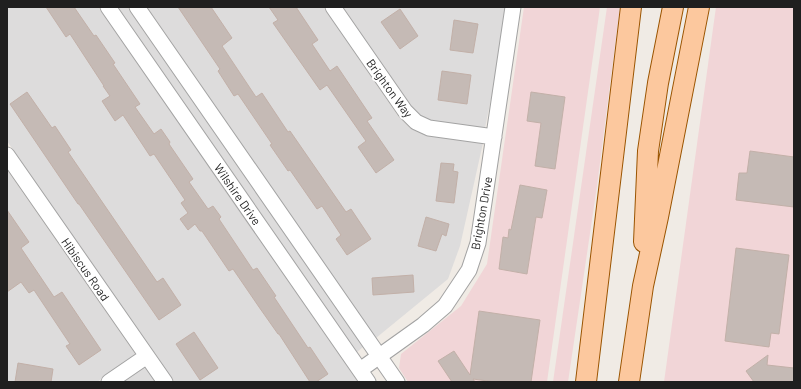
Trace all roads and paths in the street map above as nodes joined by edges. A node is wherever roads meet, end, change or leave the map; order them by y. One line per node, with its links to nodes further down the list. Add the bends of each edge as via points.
1 (108, 7): 13 (street, Wilshire Drive)
2 (137, 7): 12 (street, Wilshire Drive)
3 (333, 7): 8 (street, Brighton Way, via 405,111 416,122 429,128)
4 (513, 7): 8 (street, Brighton Drive)
5 (631, 7): 17 (main road)
6 (673, 7): 10 (main road, via 648,151)
7 (699, 7): 10 (main road)
8 (494, 137): 12 (street, Brighton Drive, via 478,243 469,270 445,306)
9 (7, 156): 11 (street, Hibiscus Road)
10 (643, 286): 18 (main road)
11 (147, 356): 14 (street); 15 (street, Hibiscus Road)
12 (379, 357): 13 (street, Brighton Drive); 16 (street, Wilshire Drive)
13 (364, 376)
14 (109, 382)
15 (165, 382)
16 (396, 382)
17 (586, 382)
18 (629, 382)

